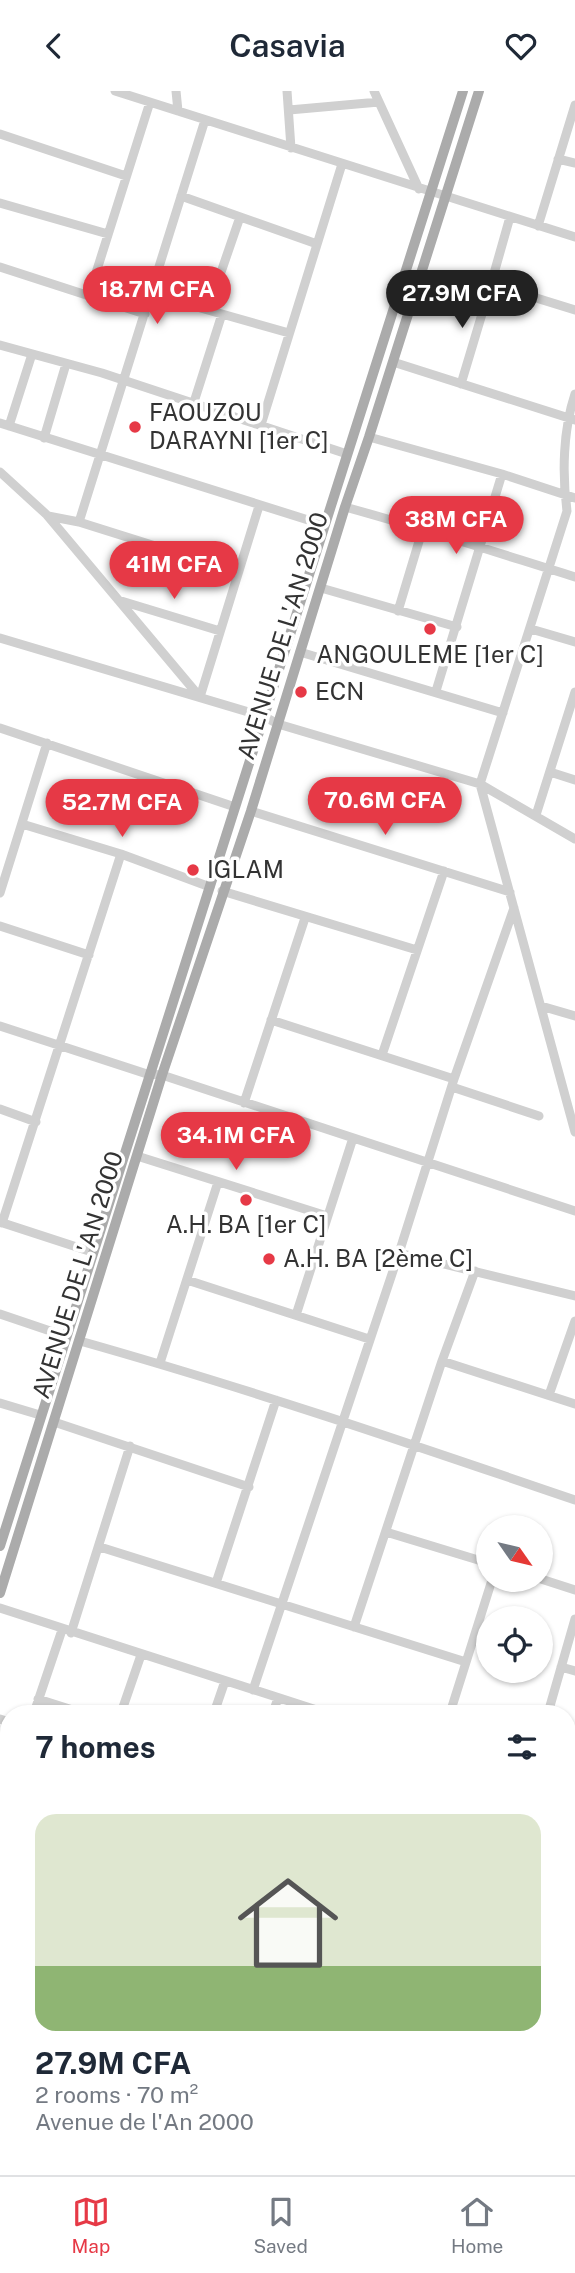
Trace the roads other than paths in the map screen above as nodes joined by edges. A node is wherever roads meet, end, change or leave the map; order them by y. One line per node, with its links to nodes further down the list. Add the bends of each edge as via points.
1 (115, 91): 7 (street)
2 (176, 91): 11 (street)
3 (287, 91): 10 (street)
4 (374, 91): 8 (street)
5 (463, 91): 20 (main road, AVENUE DE L'AN 2000)
6 (479, 91): 22 (main road, AVENUE DE L'AN 2000)
7 (150, 102): 11 (street); 18 (street)
8 (379, 102): 10 (street); 19 (street)
9 (575, 105): 15 (street)
10 (289, 110): 14 (street)
11 (178, 111): 12 (street)
12 (205, 120): 14 (street); 21 (street)
13 (0, 134): 18 (street)
14 (291, 148): 17 (street)
15 (558, 159): 16 (street); 26 (street)
16 (575, 163)
17 (342, 164): 19 (street); 29 (street)
18 (126, 176): 27 (street)
19 (419, 189): 20 (street)
20 (432, 193): 22 (street); 52 (main road, AVENUE DE L'AN 2000)
21 (181, 196): 24 (street); 32 (street)
22 (445, 197): 25 (street); 41 (main road, AVENUE DE L'AN 2000)
23 (0, 203): 27 (street)
24 (240, 217): 29 (street); 34 (street)
25 (510, 217): 26 (street); 31 (street)
26 (538, 226): 28 (street)
27 (108, 234): 33 (street)
28 (575, 237)
29 (317, 244): 38 (street)
30 (0, 267): 33 (street)
31 (491, 284): 35 (street); 44 (street)
32 (151, 294): 34 (street); 36 (street)
33 (89, 295): 36 (street)
34 (208, 310): 37 (street)
35 (575, 310)
36 (145, 314): 43 (street)
37 (222, 314): 38 (street); 46 (street)
38 (289, 333): 49 (street)
39 (0, 345): 40 (street)
40 (32, 354): 42 (street); 48 (street)
41 (393, 362): 44 (street); 50 (main road, AVENUE DE L'AN 2000)
42 (65, 364): 43 (street); 51 (street)
43 (125, 380): 46 (street); 53 (street)
44 (461, 384): 47 (street)
45 (575, 394): 47 (street)
46 (194, 402): 49 (street)
47 (571, 418): 58 (street)
48 (4, 424): 51 (street)
49 (261, 425): 52 (street)
50 (369, 437): 55 (street); 60 (main road, AVENUE DE L'AN 2000)
51 (44, 438): 53 (street)
52 (347, 454): 63 (main road, AVENUE DE L'AN 2000)
53 (102, 455): 59 (street); 62 (street)
54 (0, 472): 56 (street)
55 (502, 474): 58 (street); 65 (street)
56 (8, 479): 57 (street); 61 (street)
57 (0, 487)
58 (570, 497): 66 (street)
59 (259, 506): 63 (street); 67 (street)
60 (345, 507): 64 (street); 69 (main road, AVENUE DE L'AN 2000)
61 (47, 515): 62 (street); 70 (street)
62 (79, 522): 67 (street)
63 (324, 525): 83 (main road, AVENUE DE L'AN 2000)
64 (423, 528): 65 (street); 71 (street)
65 (478, 548): 66 (street); 72 (street)
66 (550, 569): 68 (street); 73 (street)
67 (239, 572): 74 (street)
68 (575, 577)
69 (321, 589): 71 (street); 77 (main road, AVENUE DE L'AN 2000)
70 (118, 600): 74 (street); 80 (street)
71 (398, 611): 72 (street)
72 (457, 627): 78 (street)
73 (531, 629): 76 (street); 82 (street)
74 (220, 631): 80 (street)
75 (0, 638): 80 (street)
76 (575, 642)
77 (300, 652): 78 (street); 84 (main road, AVENUE DE L'AN 2000)
78 (436, 691): 82 (street)
79 (575, 692): 81 (street)
80 (200, 697): 83 (street)
81 (572, 708): 87 (street)
82 (503, 713): 89 (street)
83 (265, 717): 84 (street); 90 (main road, AVENUE DE L'AN 2000)
84 (278, 724): 89 (street); 91 (main road, AVENUE DE L'AN 2000)
85 (0, 729): 86 (street)
86 (47, 743): 90 (street); 93 (street)
87 (550, 772): 88 (street); 92 (street)
88 (575, 780)
89 (480, 784): 92 (street); 99 (street)
90 (235, 807): 97 (main road, AVENUE DE L'AN 2000)
91 (251, 811): 96 (street); 98 (main road, AVENUE DE L'AN 2000)
92 (536, 815): 94 (street)
93 (22, 824): 95 (street); 100 (street)
94 (575, 839)
95 (121, 854): 97 (street); 105 (street)
96 (444, 871): 99 (street); 104 (street)
97 (210, 887): 112 (main road, AVENUE DE L'AN 2000)
98 (222, 891): 102 (street); 113 (main road, AVENUE DE L'AN 2000)
99 (510, 892): 101 (street)
100 (0, 893)
101 (514, 908): 106 (street); 114 (street)
102 (304, 918): 104 (street); 108 (street)
103 (0, 926): 105 (street)
104 (417, 950): 111 (street)
105 (89, 955): 110 (street)
106 (541, 1006): 107 (street); 119 (street)
107 (575, 1016)
108 (271, 1020): 111 (street); 115 (street)
109 (0, 1026): 110 (street)
110 (60, 1046): 112 (street); 118 (street)
111 (382, 1055): 114 (street)
112 (147, 1075): 113 (street); 127 (main road, AVENUE DE L'AN 2000)
113 (162, 1075): 115 (street); 121 (main road, AVENUE DE L'AN 2000)
114 (453, 1083): 117 (street); 122 (street)
115 (244, 1103): 120 (street)
116 (0, 1109): 118 (street)
117 (538, 1116)
118 (36, 1122): 126 (street)
119 (575, 1132)
120 (353, 1138): 122 (street); 125 (street)
121 (137, 1156): 123 (street); 137 (main road, AVENUE DE L'AN 2000)
122 (427, 1163): 124 (street); 128 (street)
123 (218, 1182): 125 (street); 130 (street)
124 (575, 1211)
125 (327, 1216): 133 (street)
126 (1, 1223): 127 (street)
127 (92, 1252): 135 (main road, AVENUE DE L'AN 2000)
128 (399, 1253): 129 (street); 136 (street)
129 (475, 1271): 131 (street); 138 (street)
130 (187, 1280): 133 (street); 139 (street)
131 (575, 1296)
132 (0, 1314): 135 (street)
133 (296, 1315): 136 (street)
134 (575, 1321): 140 (street)
135 (65, 1336): 144 (main road, AVENUE DE L'AN 2000)
136 (369, 1339): 145 (street)
137 (80, 1341): 139 (street); 146 (main road, AVENUE DE L'AN 2000)
138 (442, 1361): 140 (street); 147 (street)
139 (160, 1363): 141 (street)
140 (549, 1395): 143 (street)
141 (276, 1400): 145 (street); 149 (street)
142 (0, 1403): 144 (street)
143 (575, 1404)
144 (40, 1415): 152 (main road, AVENUE DE L'AN 2000)
145 (342, 1421): 147 (street); 160 (street)
146 (54, 1422): 148 (street); 158 (main road, AVENUE DE L'AN 2000)
147 (414, 1444): 150 (street); 151 (street)
148 (130, 1446): 149 (street); 153 (street)
149 (249, 1487): 155 (street)
150 (575, 1500)
151 (386, 1532): 154 (street); 163 (street)
152 (0, 1546)
153 (100, 1547): 155 (street); 164 (street)
154 (476, 1559)
155 (216, 1583): 160 (street)
156 (553, 1583): 157 (street)
157 (575, 1590)
158 (0, 1593)
159 (488, 1593): 166 (street)
160 (282, 1604): 163 (street); 170 (street)
161 (0, 1608): 164 (street)
162 (575, 1619): 167 (street)
163 (354, 1627): 166 (street)
164 (67, 1631): 165 (street); 172 (street)
165 (141, 1655): 169 (street); 175 (street)
166 (467, 1663): 179 (street)
167 (561, 1667): 168 (street); 180 (street)
168 (575, 1671)
169 (225, 1681): 170 (street); 176 (street)
170 (253, 1690): 171 (street)
171 (278, 1698): 177 (street); 178 (street)
172 (38, 1699): 173 (street); 174 (street)
173 (36, 1705)
174 (51, 1705)
175 (124, 1705)
176 (217, 1705)
177 (276, 1705)
178 (300, 1705)
179 (453, 1705)
180 (550, 1705)

